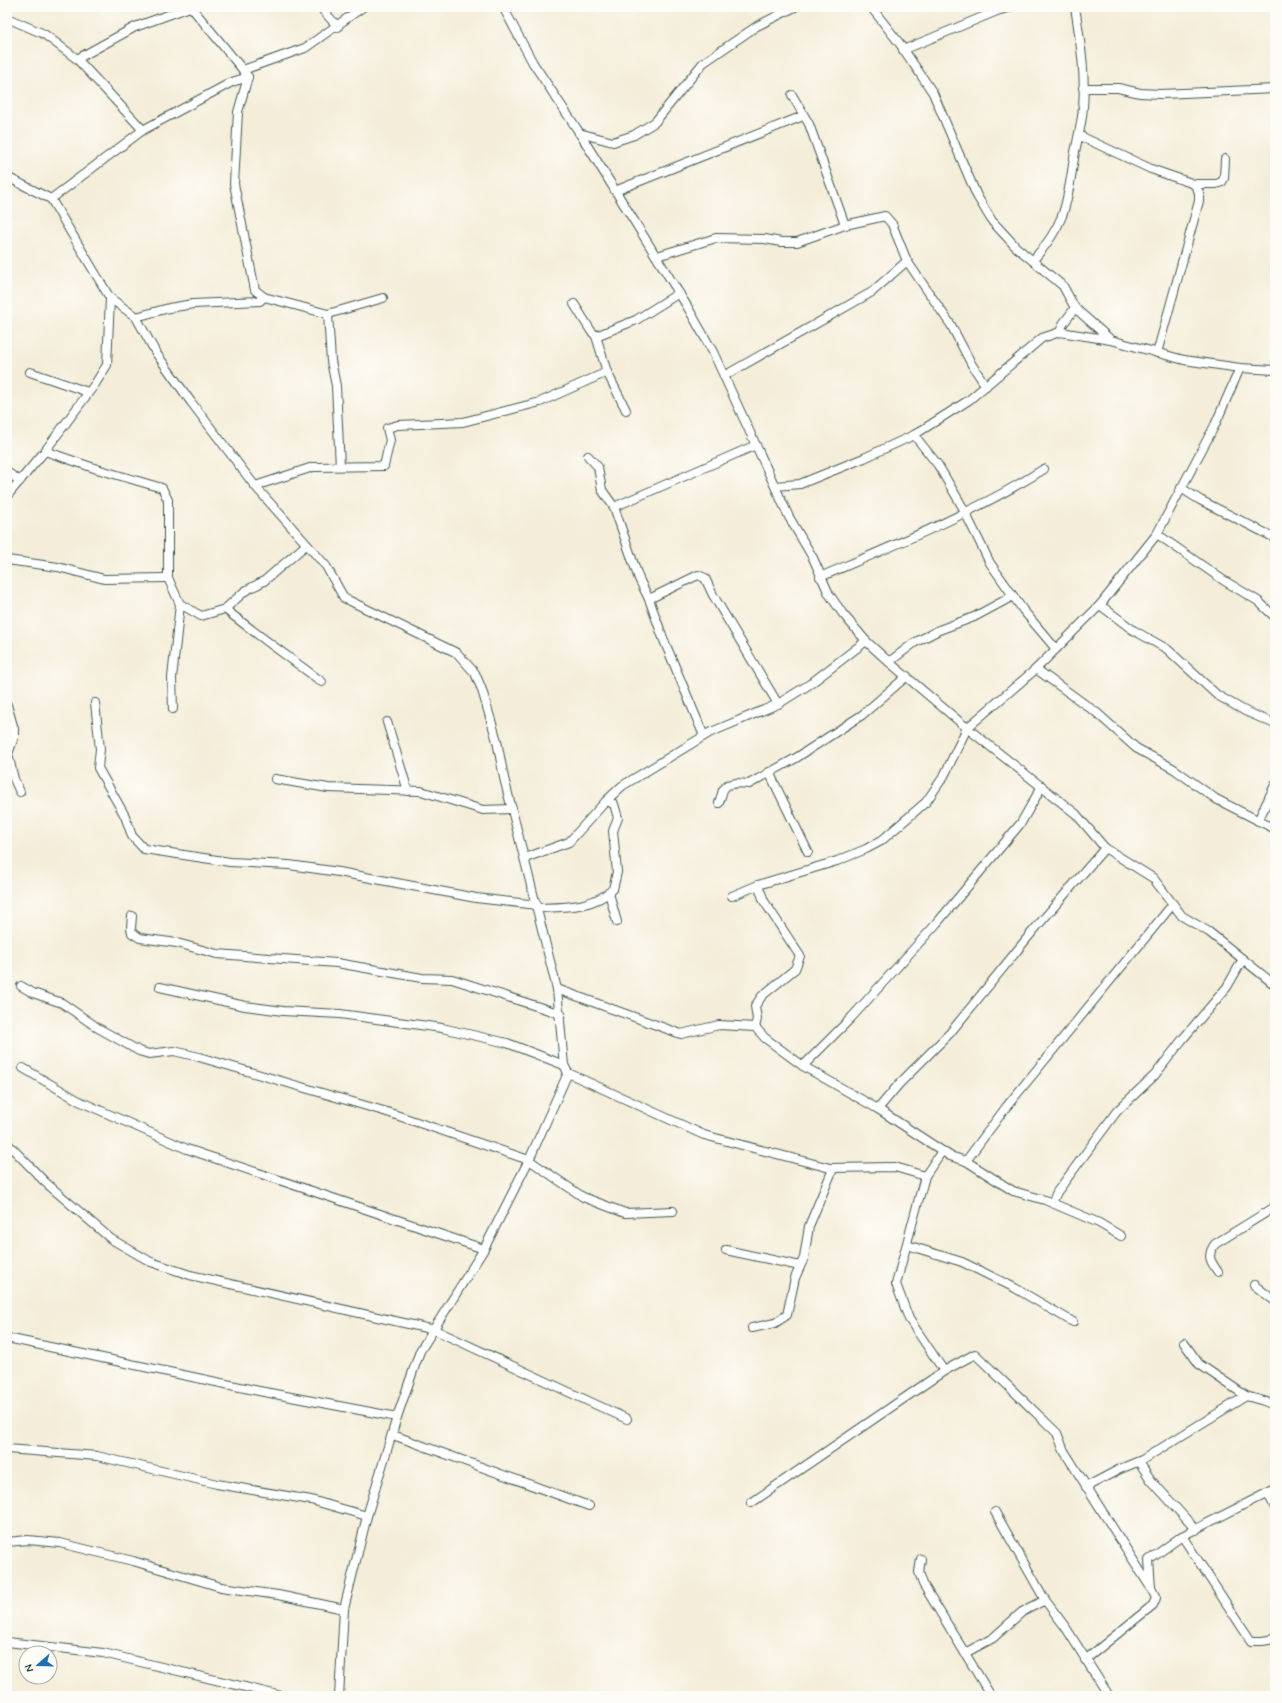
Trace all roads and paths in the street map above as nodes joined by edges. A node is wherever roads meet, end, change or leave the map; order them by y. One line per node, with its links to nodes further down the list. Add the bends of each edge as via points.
1 (191, 7): 12 (street, via 134,27); 13 (street)
2 (320, 7): 10 (street)
3 (363, 7): 10 (street)
4 (503, 7): 19 (street, via 533,63)
5 (795, 7): 19 (street, via 757,26 703,64 655,122 634,135 612,142)
6 (871, 7): 11 (street, via 888,26)
7 (1010, 7): 11 (street, via 997,10)
8 (1075, 7): 14 (street)
9 (7, 18): 12 (street, via 44,34)
10 (338, 27): 13 (street, via 305,48)
11 (903, 50): 28 (street, via 933,93 977,196 992,221 1016,247)
12 (77, 59): 18 (street)
13 (245, 74): 18 (street); 32 (street, via 238,112 234,184 255,290)
14 (1083, 88): 15 (street, via 1118,88 1161,94); 20 (street)
15 (1275, 89)
16 (792, 94): 17 (street)
17 (804, 116): 24 (street); 26 (street)
18 (142, 130): 25 (street)
19 (579, 133): 24 (street)
20 (1080, 136): 23 (street, via 1151,169); 28 (street, via 1065,210 1046,247)
21 (1225, 159): 23 (street, via 1222,182)
22 (7, 177): 25 (street)
23 (1194, 184): 41 (street, via 1199,192 1199,201)
24 (616, 191): 27 (street)
25 (52, 199): 31 (street)
26 (845, 225): 27 (street, via 797,242 716,238); 29 (street, via 885,216 892,224)
27 (657, 256): 30 (street)
28 (1033, 260): 35 (street, via 1063,286)
29 (908, 261): 46 (street, via 872,292); 47 (street, via 952,325 972,365)
30 (679, 293): 39 (street, via 636,320); 46 (street)
31 (110, 298): 37 (street); 48 (street, via 107,366)
32 (264, 298): 36 (street); 37 (street, via 260,301 194,304)
33 (383, 298): 36 (street)
34 (574, 304): 39 (street)
35 (1075, 308): 38 (street); 40 (street)
36 (328, 314): 54 (street, via 331,361 336,386)
37 (136, 317): 58 (street, via 156,353)
38 (1060, 332): 40 (street); 47 (street, via 1042,338)
39 (596, 336): 45 (street)
40 (1111, 340): 41 (street)
41 (1157, 354): 42 (street)
42 (1240, 368): 43 (street); 60 (street, via 1215,426)
43 (1275, 370)
44 (30, 372): 48 (street)
45 (607, 372): 49 (street); 54 (street, via 540,402 463,422 398,425 387,428 390,440 384,466)
46 (724, 376): 51 (street)
47 (986, 386): 50 (street, via 969,400)
48 (88, 392): 52 (street)
49 (626, 410)
50 (914, 435): 59 (street, via 800,484); 63 (street, via 938,465)
51 (756, 445): 59 (street); 62 (street)
52 (45, 451): 57 (street); 69 (street, via 162,488 168,500)
53 (588, 456): 62 (street, via 598,468 602,490)
54 (340, 466): 58 (street, via 313,467)
55 (1044, 469): 63 (street)
56 (7, 472): 57 (street)
57 (20, 481): 61 (street)
58 (255, 486): 66 (street)
59 (775, 486): 68 (street, via 789,517 813,558)
60 (1182, 488): 64 (street); 65 (street, via 1200,500)
61 (7, 496)
62 (614, 507): 71 (street, via 639,579)
63 (966, 514): 68 (street); 70 (street, via 990,563)
64 (1157, 534): 73 (street); 75 (street, via 1222,580 1258,601)
65 (1275, 538)
66 (306, 544): 74 (street); 98 (street, via 326,566 344,598 452,651 475,673 497,742)
67 (7, 560): 69 (street, via 58,567 104,579)
68 (820, 577): 76 (street, via 842,614)
69 (168, 578): 72 (street)
70 (1013, 596): 77 (street); 78 (street, via 974,617 914,643)
71 (649, 599): 83 (street, via 698,575 705,578); 89 (street, via 662,638)
72 (180, 604): 74 (street, via 201,616); 85 (street, via 172,678)
73 (1100, 604): 77 (street); 87 (street, via 1133,630 1167,649 1217,695)
74 (225, 609): 81 (street)
75 (1275, 617)
76 (866, 641): 78 (street); 83 (street, via 810,684)
77 (1056, 649): 79 (street)
78 (889, 662): 80 (street)
79 (1036, 670): 88 (street); 99 (street, via 1097,713 1136,748 1174,769 1216,799)
80 (907, 676): 88 (street); 90 (street, via 862,715 796,758)
81 (322, 682)
82 (95, 703): 108 (street, via 100,749 98,768 125,816 132,836 144,849 230,862 289,865 476,898)
83 (778, 704): 89 (street, via 734,720)
84 (7, 705): 95 (street, via 14,729 8,754)
85 (173, 709)
86 (387, 722): 94 (street)
87 (1275, 724)
88 (967, 728): 93 (street); 104 (street, via 935,792 916,812 881,841 856,854)
89 (704, 736): 96 (street, via 622,786)
90 (769, 772): 97 (street, via 748,784 727,785); 102 (street)
91 (275, 779): 94 (street, via 328,788)
92 (1275, 785): 99 (street)
93 (1042, 786): 101 (street, via 1076,814); 118 (street, via 1021,823 937,923 851,1018)
94 (408, 791): 98 (street, via 432,793 483,810)
95 (20, 792)
96 (606, 801): 103 (street, via 569,842); 105 (street, via 614,804 618,818 613,832 616,882)
97 (719, 803)
98 (512, 809): 103 (street)
99 (1258, 821): 100 (street)
100 (1275, 829)
101 (1105, 848): 107 (street, via 1153,878); 121 (street, via 950,1033)
102 (808, 852)
103 (525, 858): 108 (street)
104 (758, 885): 106 (street); 117 (street, via 764,900 800,956 795,969 762,996 755,1006)
105 (609, 894): 108 (street, via 576,907); 110 (street)
106 (732, 896)
107 (1173, 904): 111 (street, via 1182,916 1209,932); 125 (street, via 1007,1106)
108 (537, 906): 115 (street)
109 (132, 916): 116 (street, via 132,933 140,938 182,944 217,954 337,963 422,978 452,979)
110 (617, 922)
111 (1243, 960): 112 (street); 128 (street, via 1227,987 1162,1067 1117,1111 1057,1192)
112 (1275, 985)
113 (21, 986): 124 (street, via 62,1003 98,1028 139,1051 149,1054 174,1051 199,1057 387,1112)
114 (160, 987): 120 (street, via 244,1006 340,1014 442,1028 507,1043)
115 (557, 989): 116 (street); 117 (street, via 681,1034 718,1025)
116 (561, 1014): 120 (street)
117 (755, 1027): 118 (street, via 765,1038)
118 (803, 1066): 121 (street)
119 (23, 1068): 133 (street, via 79,1101 187,1149)
120 (566, 1069): 124 (street); 126 (street, via 704,1135)
121 (878, 1109): 123 (street)
122 (7, 1143): 141 (street, via 45,1182 111,1239 151,1262 190,1276)
123 (942, 1151): 125 (street); 127 (street)
124 (529, 1160): 130 (street, via 583,1197 625,1213); 133 (street)
125 (966, 1161): 128 (street, via 1013,1191)
126 (833, 1169): 127 (street, via 895,1167); 135 (street, via 809,1226 804,1258)
127 (925, 1176): 132 (street)
128 (1052, 1203): 131 (street, via 1099,1223)
129 (1275, 1207): 136 (street, via 1215,1244 1209,1258)
130 (674, 1211)
131 (1120, 1236)
132 (907, 1245): 139 (street, via 962,1262 1015,1288); 144 (street, via 896,1284 909,1319)
133 (484, 1249): 141 (street)
134 (726, 1250): 135 (street)
135 (800, 1266): 140 (street, via 794,1278 787,1315 776,1322)
136 (1218, 1272)
137 (1254, 1286): 138 (street)
138 (1275, 1301)
139 (1073, 1322)
140 (752, 1328)
141 (435, 1330): 147 (street, via 420,1351); 148 (street)
142 (7, 1338): 147 (street)
143 (1184, 1343): 145 (street, via 1199,1364)
144 (944, 1371): 152 (street, via 974,1354 1057,1433 1064,1451); 154 (street)
145 (1246, 1396): 146 (street, via 1264,1400); 151 (street)
146 (1275, 1406)
147 (397, 1417): 149 (street)
148 (627, 1418)
149 (393, 1434): 155 (street); 158 (street)
150 (7, 1449): 158 (street, via 97,1456 217,1484 311,1500)
151 (1139, 1462): 152 (street, via 1120,1468); 159 (street, via 1151,1480)
152 (1086, 1487): 163 (street)
153 (1272, 1491): 156 (street); 159 (street)
154 (751, 1503)
155 (589, 1506)
156 (1275, 1508)
157 (994, 1512): 164 (street)
158 (367, 1516): 165 (street)
159 (1196, 1530): 160 (street)
160 (1182, 1536): 163 (street, via 1149,1560); 166 (street, via 1251,1641)
161 (7, 1542): 165 (street, via 28,1540 60,1543 221,1587 278,1595)
162 (921, 1559): 168 (street, via 919,1572 923,1584)
163 (1151, 1588): 169 (street, via 1156,1598 1153,1605)
164 (1045, 1600): 168 (street, via 1022,1612 993,1638); 169 (street, via 1066,1628)
165 (344, 1610): 171 (street)
166 (1275, 1639)
167 (7, 1642): 170 (street, via 103,1653)
168 (965, 1653): 172 (street)
169 (1084, 1660): 173 (street)
170 (282, 1696)
171 (339, 1696)
172 (991, 1696)
173 (1109, 1696)

